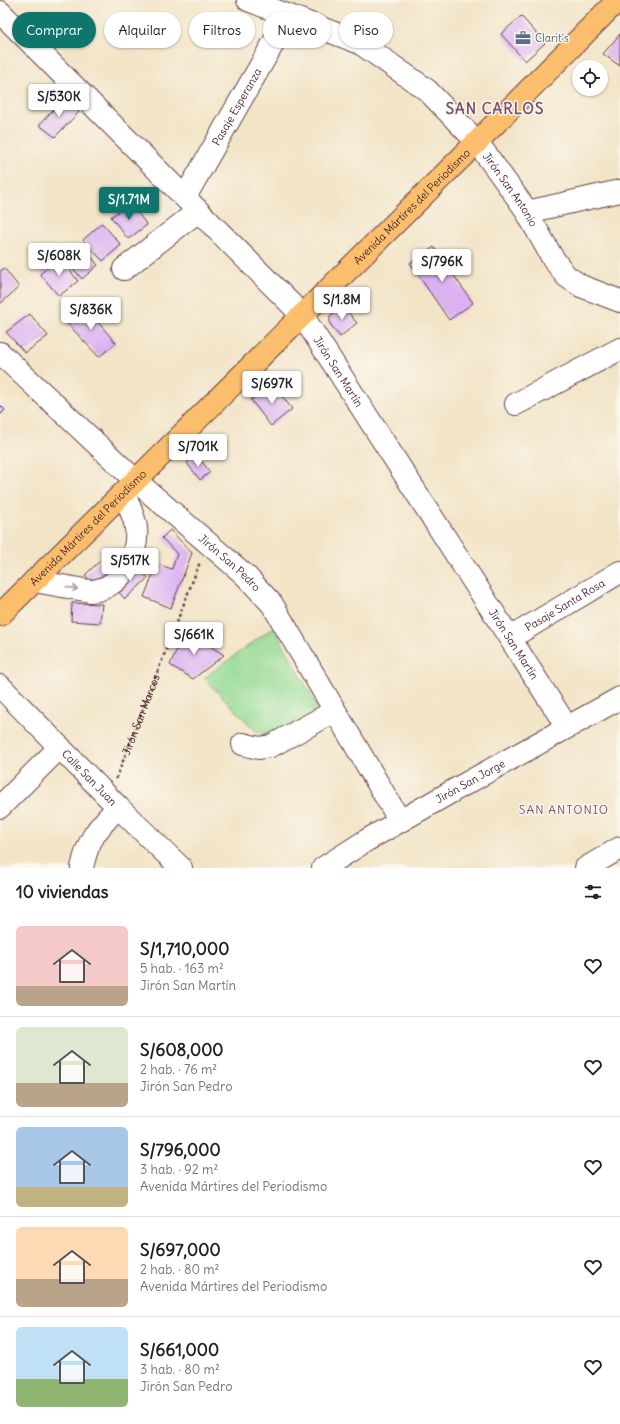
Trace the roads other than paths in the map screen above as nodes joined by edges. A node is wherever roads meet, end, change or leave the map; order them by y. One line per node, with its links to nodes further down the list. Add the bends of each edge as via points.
1 (248, 0): 4 (street, Jirón San Antonio)
2 (618, 0): 7 (main road, Avenida Mártires del Periodismo)
3 (0, 12): 9 (street, Jirón San Martín)
4 (279, 12)
5 (331, 32): 7 (street, Jirón San Antonio, via 360,43 427,90)
6 (272, 48): 9 (street, Pasaje Esperanza)
7 (477, 142): 10 (street, Jirón San Antonio); 13 (main road, Avenida Mártires del Periodismo)
8 (620, 191): 10 (street)
9 (191, 204): 11 (street); 13 (street, Jirón San Martín)
10 (527, 212): 12 (street, Jirón San Antonio, via 552,257 566,276 581,286)
11 (124, 269)
12 (620, 301)
13 (302, 316): 17 (main road, Avenida Mártires del Periodismo); 23 (street, Jirón San Martín)
14 (620, 350): 16 (street)
15 (0, 353): 17 (street, Jirón San Pedro)
16 (516, 404)
17 (130, 487): 18 (street, Jirón San Pedro); 19 (street); 21 (main road, Avenida Mártires del Periodismo)
18 (158, 500): 19 (street); 26 (street, Jirón San Pedro, via 245,575 272,604)
19 (136, 528): 21 (street, one-way to 19, via 90,591 103,589 122,574 134,552)
20 (620, 572): 23 (street, Pasaje Santa Rosa)
21 (34, 581): 22 (main road, Avenida Mártires del Periodismo)
22 (0, 615)
23 (510, 638): 27 (street, Jirón San Martín)
24 (0, 686): 29 (street, Calle San Juan)
25 (620, 698): 27 (street, Jirón San Jorge)
26 (335, 711): 28 (street, via 271,746 259,748); 32 (street, Jirón San Pedro)
27 (567, 727): 32 (street, Jirón San Jorge)
28 (243, 744)
29 (60, 747): 30 (street, Calle San Juan); 31 (street)
30 (114, 802): 35 (street, via 91,838); 36 (street, Calle San Juan)
31 (0, 807)
32 (400, 821): 37 (street, Jirón San Jorge)
33 (620, 848): 34 (street)
34 (591, 867)
35 (82, 868)
36 (181, 868)
37 (323, 868)

